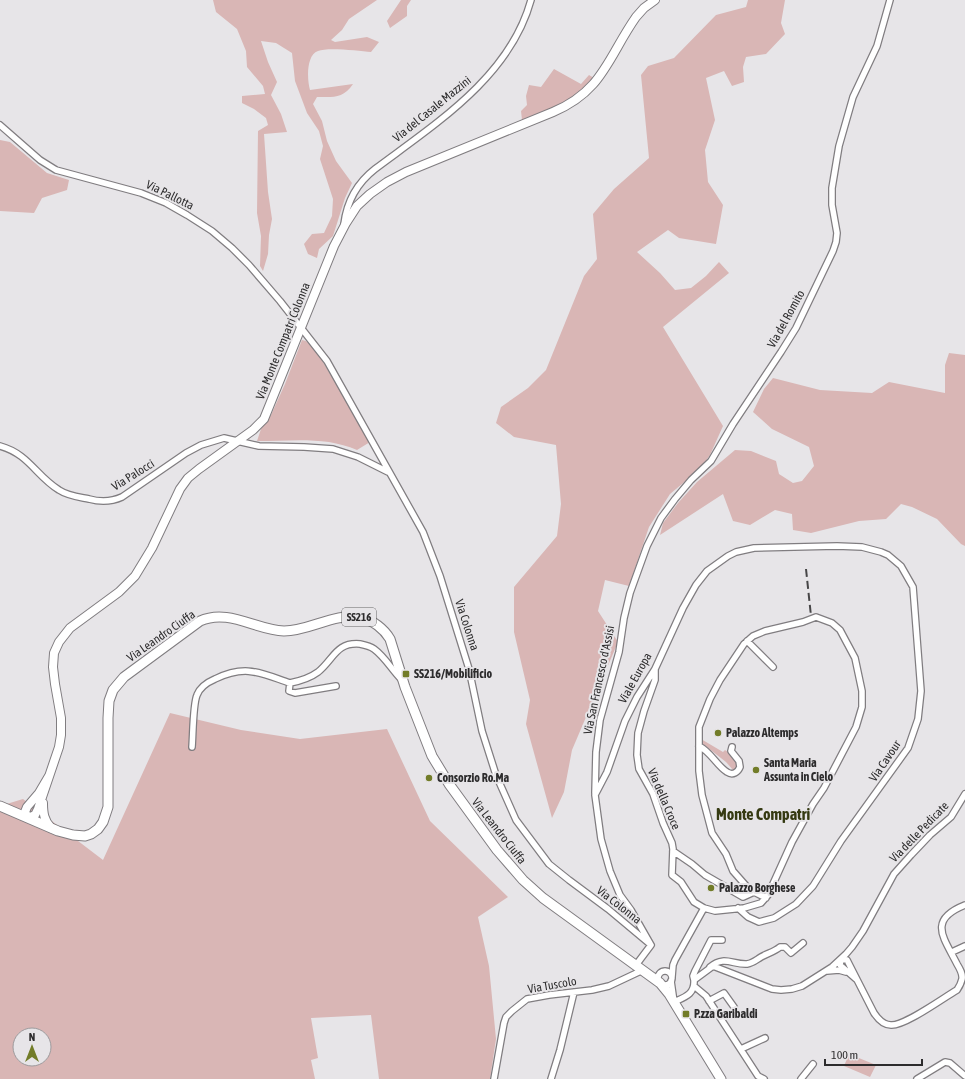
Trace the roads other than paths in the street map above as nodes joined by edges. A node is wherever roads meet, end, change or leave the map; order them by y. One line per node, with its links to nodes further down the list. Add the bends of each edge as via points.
1 (531, 0): 5 (street, Via del Casale Mazzini, via 516,36 484,80 456,108 372,171 360,184 348,205)
2 (655, 0): 5 (street, Via Monte Compatri Colonna, via 638,14 601,76 579,99 557,111 393,178 364,199)
3 (890, 0): 11 (street, Via del Romito, via 877,46 853,96 839,146 832,188 837,233 833,251 801,318 712,461 681,490 658,524 640,564)
4 (0, 125): 6 (street, Via Pallotta, via 40,160 56,170 148,195 208,228 249,265)
5 (343, 229): 6 (street, Via Monte Compatri Colonna)
6 (302, 330): 7 (street, Via Monte Compatri Colonna, via 266,418); 9 (street, Via Colonna, via 330,366)
7 (239, 441): 8 (street, Via Palocci, via 224,438 198,446 122,497 107,501 76,497 63,492 45,479 24,457); 9 (street, Via Palocci, via 259,446 333,449 354,455); 21 (street, Via Monte Compatri Colonna, via 199,469 184,484 145,560 131,580 119,592 70,628 59,642 54,653 53,667 62,731)
8 (0, 446)
9 (388, 472): 37 (street, Via Colonna, via 424,532 469,669 482,731 516,820 550,864)
10 (881, 552): 14 (street, Viale Europa, via 862,547 798,546 754,548 728,556 707,571 696,585); 34 (street, Via Cavour, via 901,566 913,587 921,691 918,719 908,748 841,841 813,886 796,904 774,918 759,922)
11 (624, 618): 24 (street, Via San Francesco d'Assisi, via 619,652 599,726)
12 (747, 641): 13 (street); 18 (street, via 710,699 699,727); 31 (street, via 765,631 816,617 824,619 840,630 855,658 862,691 862,707 856,727 792,842)
13 (774, 667)
14 (655, 669): 24 (street, Viale Europa, via 628,716 607,772); 29 (street, Via della Croce, via 655,680 638,733 637,755 639,770 653,794)
15 (290, 684): 16 (street, via 318,672 343,646 357,644 374,649); 17 (street, via 289,691 298,693); 19 (street, via 246,670 227,674 209,682 201,689 196,699)
16 (404, 684): 28 (main road, Via Leandro Ciuffa / SS216, via 388,636 367,619 343,617 288,631 224,617 215,616 204,620 188,628 124,677 115,688 108,714 108,807 99,828 91,834 80,836); 43 (main road, Via Leandro Ciuffa / SS216, via 438,768 508,863 549,903)
17 (336, 686)
18 (699, 746): 20 (street, via 727,772 733,774 740,767 739,761 731,751); 30 (street, via 702,795 712,833 726,854 733,871)
19 (192, 747)
20 (732, 747)
21 (48, 776): 22 (street, Via Monte Compatri Colonna); 25 (street, Via Monte Compatri Colonna)
22 (44, 792): 27 (street, Via Monte Compatri Colonna, via 36,813); 28 (street, Via Monte Compatri Colonna, via 44,816)
23 (965, 794): 39 (street, Via delle Pedicate, via 952,817 930,835 894,874 864,931)
24 (595, 795): 37 (street, via 601,839 610,871 620,895)
25 (32, 801): 26 (street, via 21,809); 27 (street, Via Monte Compatri Colonna, via 26,809)
26 (3, 808): 27 (main road, SS216)
27 (28, 818): 28 (main road, SS216)
28 (51, 828)
29 (673, 851): 30 (street, via 705,875 743,897); 33 (street, Via della Croce, via 672,875 681,882 694,902)
30 (754, 892): 31 (street)
31 (766, 898): 34 (street, via 761,903)
32 (965, 905): 40 (street, via 949,912 943,921 942,934)
33 (704, 908): 34 (street, via 715,911); 42 (street)
34 (738, 908)
35 (722, 940): 50 (street, via 711,940 694,974)
36 (803, 943): 44 (street, via 791,953 786,947 780,946 753,963 727,960)
37 (651, 945): 43 (street)
38 (965, 946): 40 (street)
39 (852, 947): 41 (street, Via delle Pedicate); 45 (street, via 849,957)
40 (952, 952): 52 (street, via 962,978)
41 (841, 959): 45 (street, via 840,965); 46 (street, Via delle Pedicate)
42 (675, 960): 47 (street); 48 (street)
43 (642, 969): 47 (street, via 656,975); 49 (main road, SS216); 53 (street, Via Tuscolo, via 608,986)
44 (707, 969): 46 (street, Via delle Pedicate, via 713,966 772,989 781,990 802,986); 50 (street)
45 (851, 970): 46 (street); 52 (street, via 878,1019 889,1025 909,1020)
46 (825, 971)
47 (660, 974): 48 (street, via 667,972); 49 (street)
48 (671, 979): 49 (street, via 667,985); 55 (street)
49 (660, 983): 55 (main road, SS216)
50 (694, 983): 54 (street); 55 (street, via 688,996)
51 (965, 984): 52 (street)
52 (957, 990)
53 (574, 992): 62 (street, Via Tuscolo, via 527,999 506,1017); 63 (street)
54 (708, 1000): 56 (street, via 724,993); 58 (street)
55 (674, 1002): 59 (main road, SS216)
56 (734, 1007)
57 (765, 1038): 58 (street)
58 (741, 1049): 66 (street, via 758,1076)
59 (711, 1063): 64 (street); 65 (main road, SS216)
60 (812, 1064): 67 (street)
61 (965, 1076): 68 (street, via 950,1063 945,1062)
62 (494, 1079)
63 (551, 1079)
64 (716, 1079)
65 (721, 1079)
66 (764, 1079)
67 (801, 1079)
68 (917, 1079)

